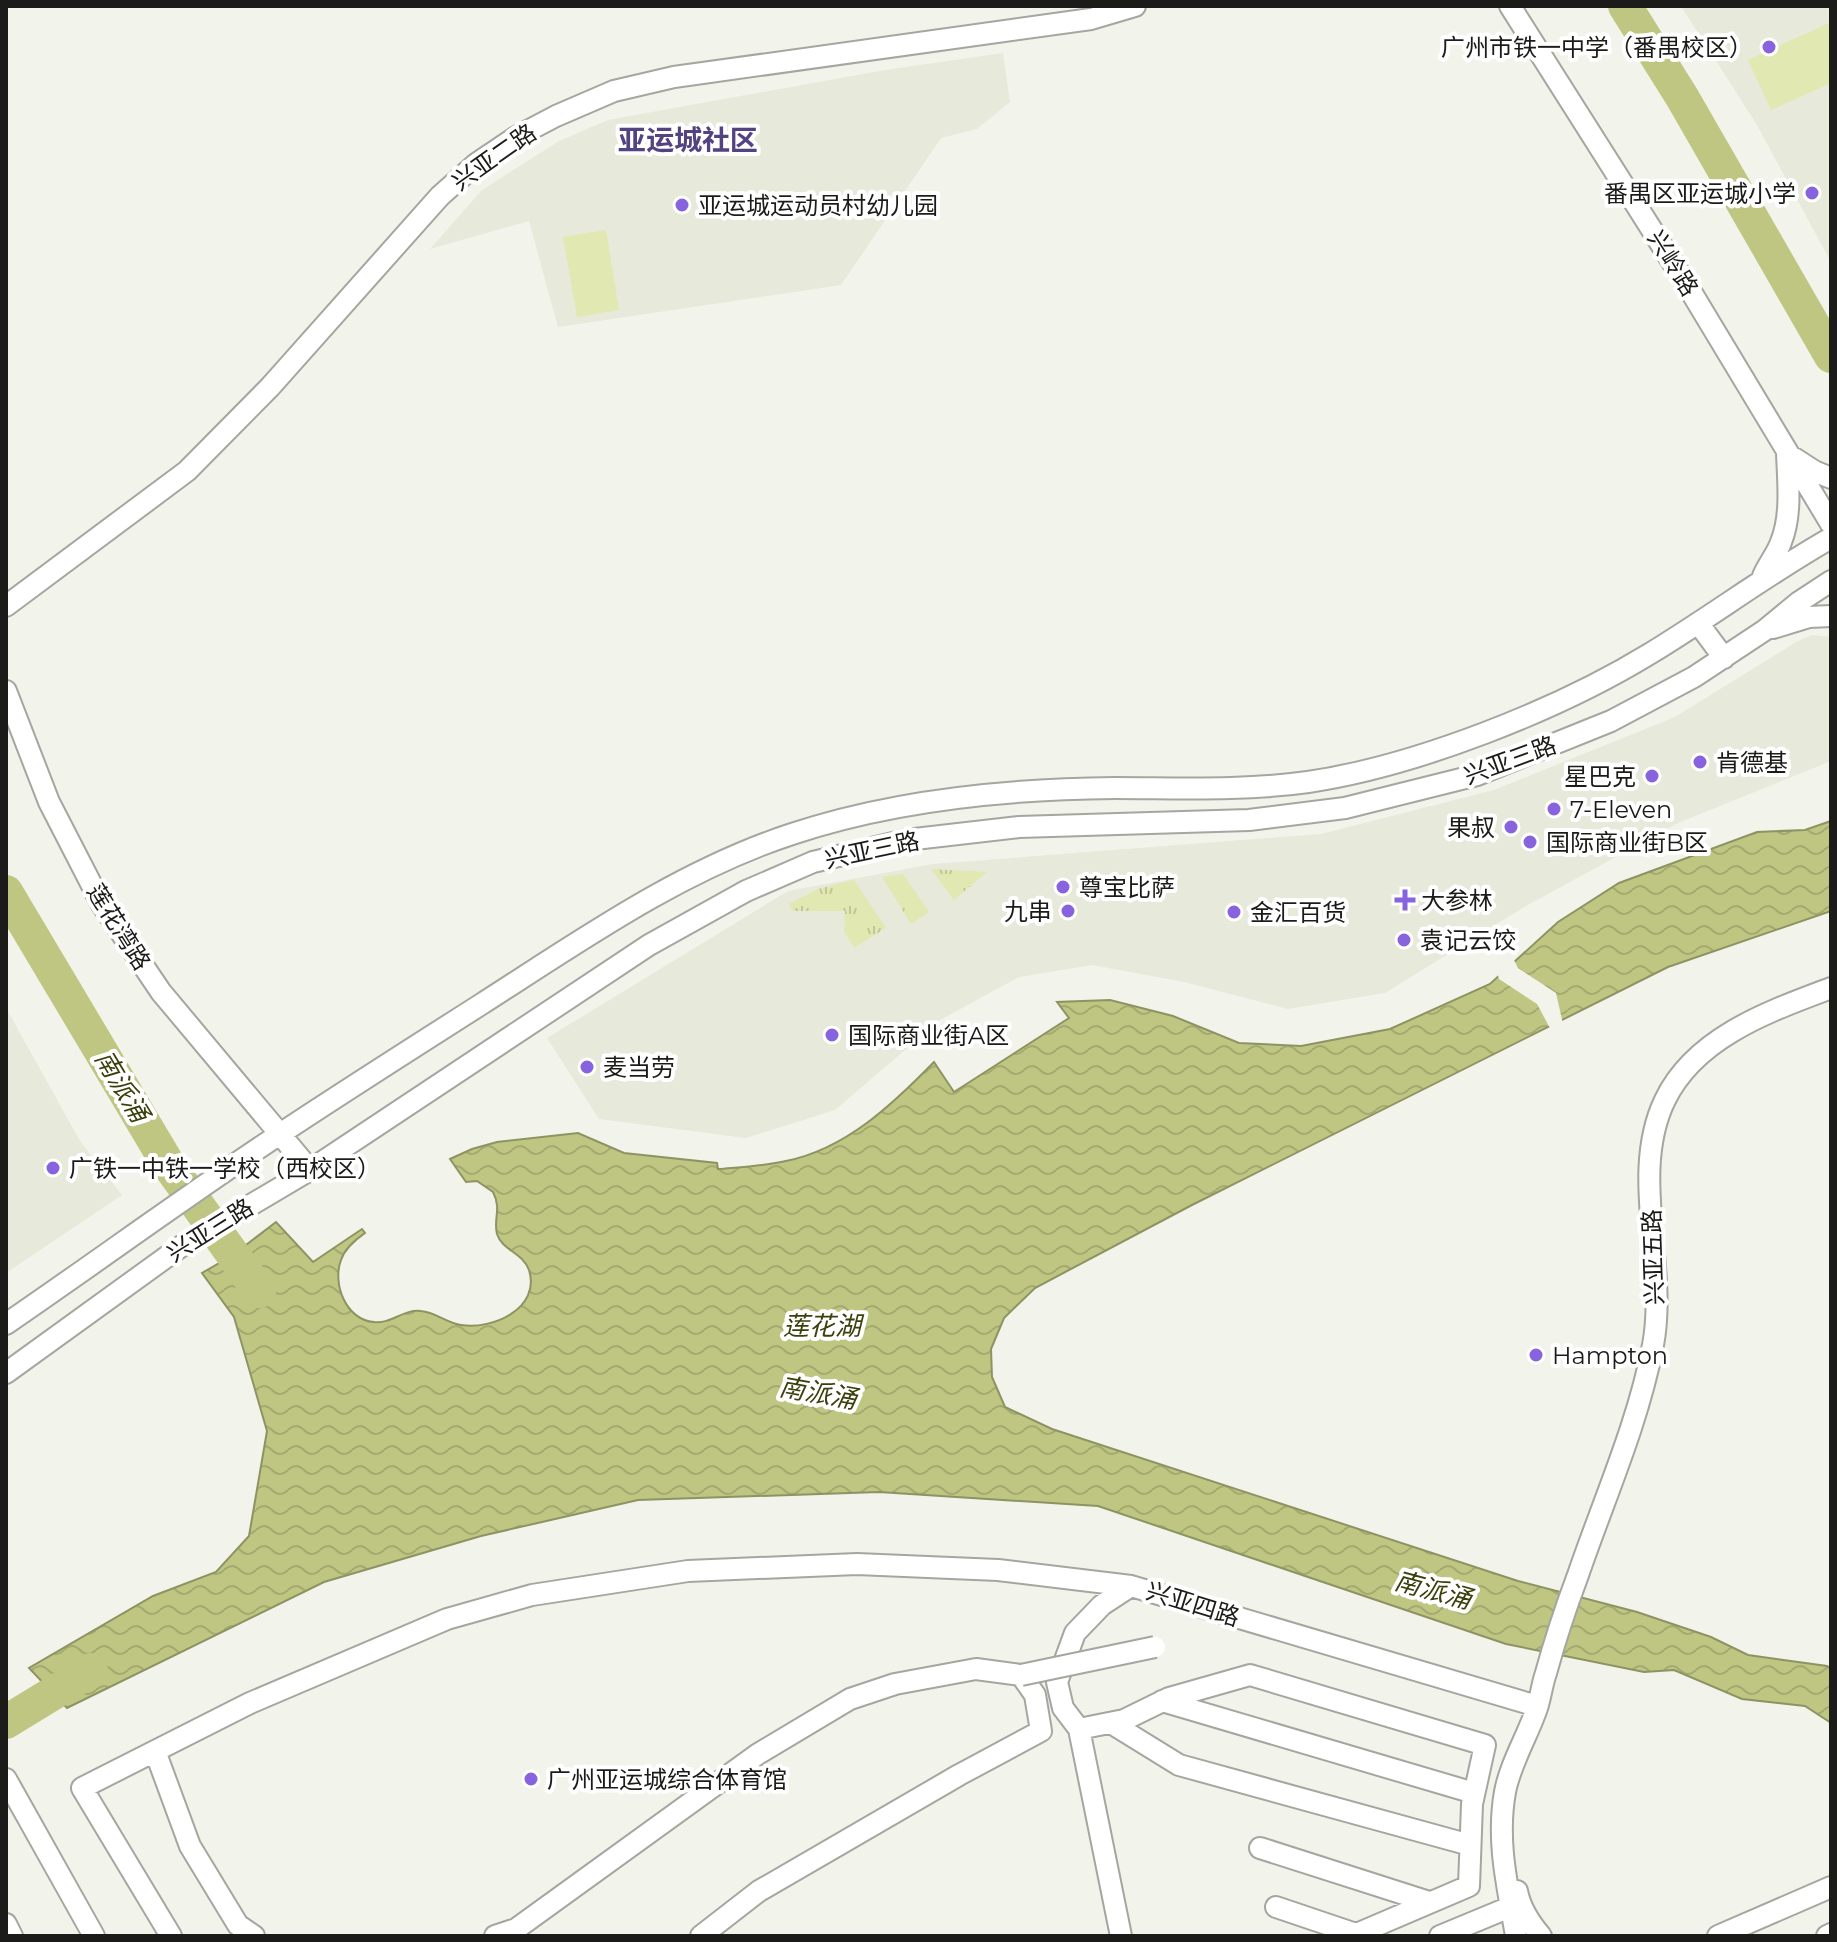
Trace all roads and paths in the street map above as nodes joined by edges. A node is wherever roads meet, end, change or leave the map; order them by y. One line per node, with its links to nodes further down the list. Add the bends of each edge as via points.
1 (1135, 6): 9 (street, 兴亚二路, via 1021,30 674,77 614,91 516,137 440,196 187,471)
2 (1510, 6): 3 (street, 兴岭路)
3 (1787, 453): 4 (street); 5 (street, 兴岭路); 8 (street, via 1785,529)
4 (1831, 478)
5 (1831, 524)
6 (1831, 538): 8 (street, 兴亚三路)
7 (1831, 581): 12 (street, 兴亚三路)
8 (1758, 585): 11 (street, 兴亚三路)
9 (6, 606)
10 (1831, 616): 12 (street)
11 (1698, 623): 13 (street); 16 (street, 兴亚三路, via 1568,697 1400,761 1308,782 979,796 911,805 796,833 698,871)
12 (1765, 630): 13 (street, 兴亚三路)
13 (1724, 658): 17 (street, 兴亚三路, via 1611,721 1549,747 1477,775 1345,808 1249,820 973,831 813,862 746,891 649,945)
14 (6, 691): 16 (street, 莲花湾路, via 49,802 101,903 161,992)
15 (1831, 988): 24 (street, 兴亚五路, via 1722,1038 1684,1071 1665,1099 1649,1164 1657,1294 1653,1344 1634,1419)
16 (281, 1133): 17 (street, 莲花湾路); 18 (street, 兴亚三路)
17 (310, 1170): 19 (street, 兴亚三路, via 183,1245)
18 (6, 1324)
19 (6, 1373)
20 (1131, 1586): 24 (street, 兴亚四路); 26 (street, 兴亚四路, via 1102,1605 1075,1633 1057,1682 1063,1708); 27 (street, via 998,1570 857,1564 688,1571 532,1595 447,1619 250,1703)
21 (1155, 1647): 22 (street, bridge)
22 (1021, 1675): 43 (street, via 976,1669 895,1684 850,1699 758,1754 516,1929); 44 (street, via 1035,1695 1041,1731 759,1891)
23 (1162, 1701): 25 (street); 30 (street); 30 (street, via 1250,1675 1485,1745)
24 (1537, 1706): 29 (street, 兴亚五路)
25 (1111, 1723): 26 (street); 31 (street, via 1179,1765)
26 (1079, 1729): 45 (street, 兴亚四路)
27 (155, 1751): 41 (street, via 82,1788); 42 (street, via 190,1846 238,1925)
28 (6, 1779): 40 (street)
29 (1505, 1790): 36 (street, 兴亚五路, via 1501,1841); 48 (street, 兴亚五路, via 1518,1900)
30 (1474, 1793): 31 (street)
31 (1470, 1845): 34 (street, via 1469,1886)
32 (1260, 1848): 34 (street)
33 (1831, 1887): 49 (street)
34 (1429, 1902): 38 (street)
35 (1276, 1907): 38 (street)
36 (1510, 1907): 46 (street); 47 (street, 兴亚五路)
37 (6, 1924): 39 (street)
38 (1354, 1935)
39 (12, 1936)
40 (94, 1936)
41 (171, 1936)
42 (254, 1936)
43 (495, 1936)
44 (701, 1936)
45 (1121, 1936)
46 (1440, 1936)
47 (1516, 1936)
48 (1541, 1936)
49 (1718, 1936)

